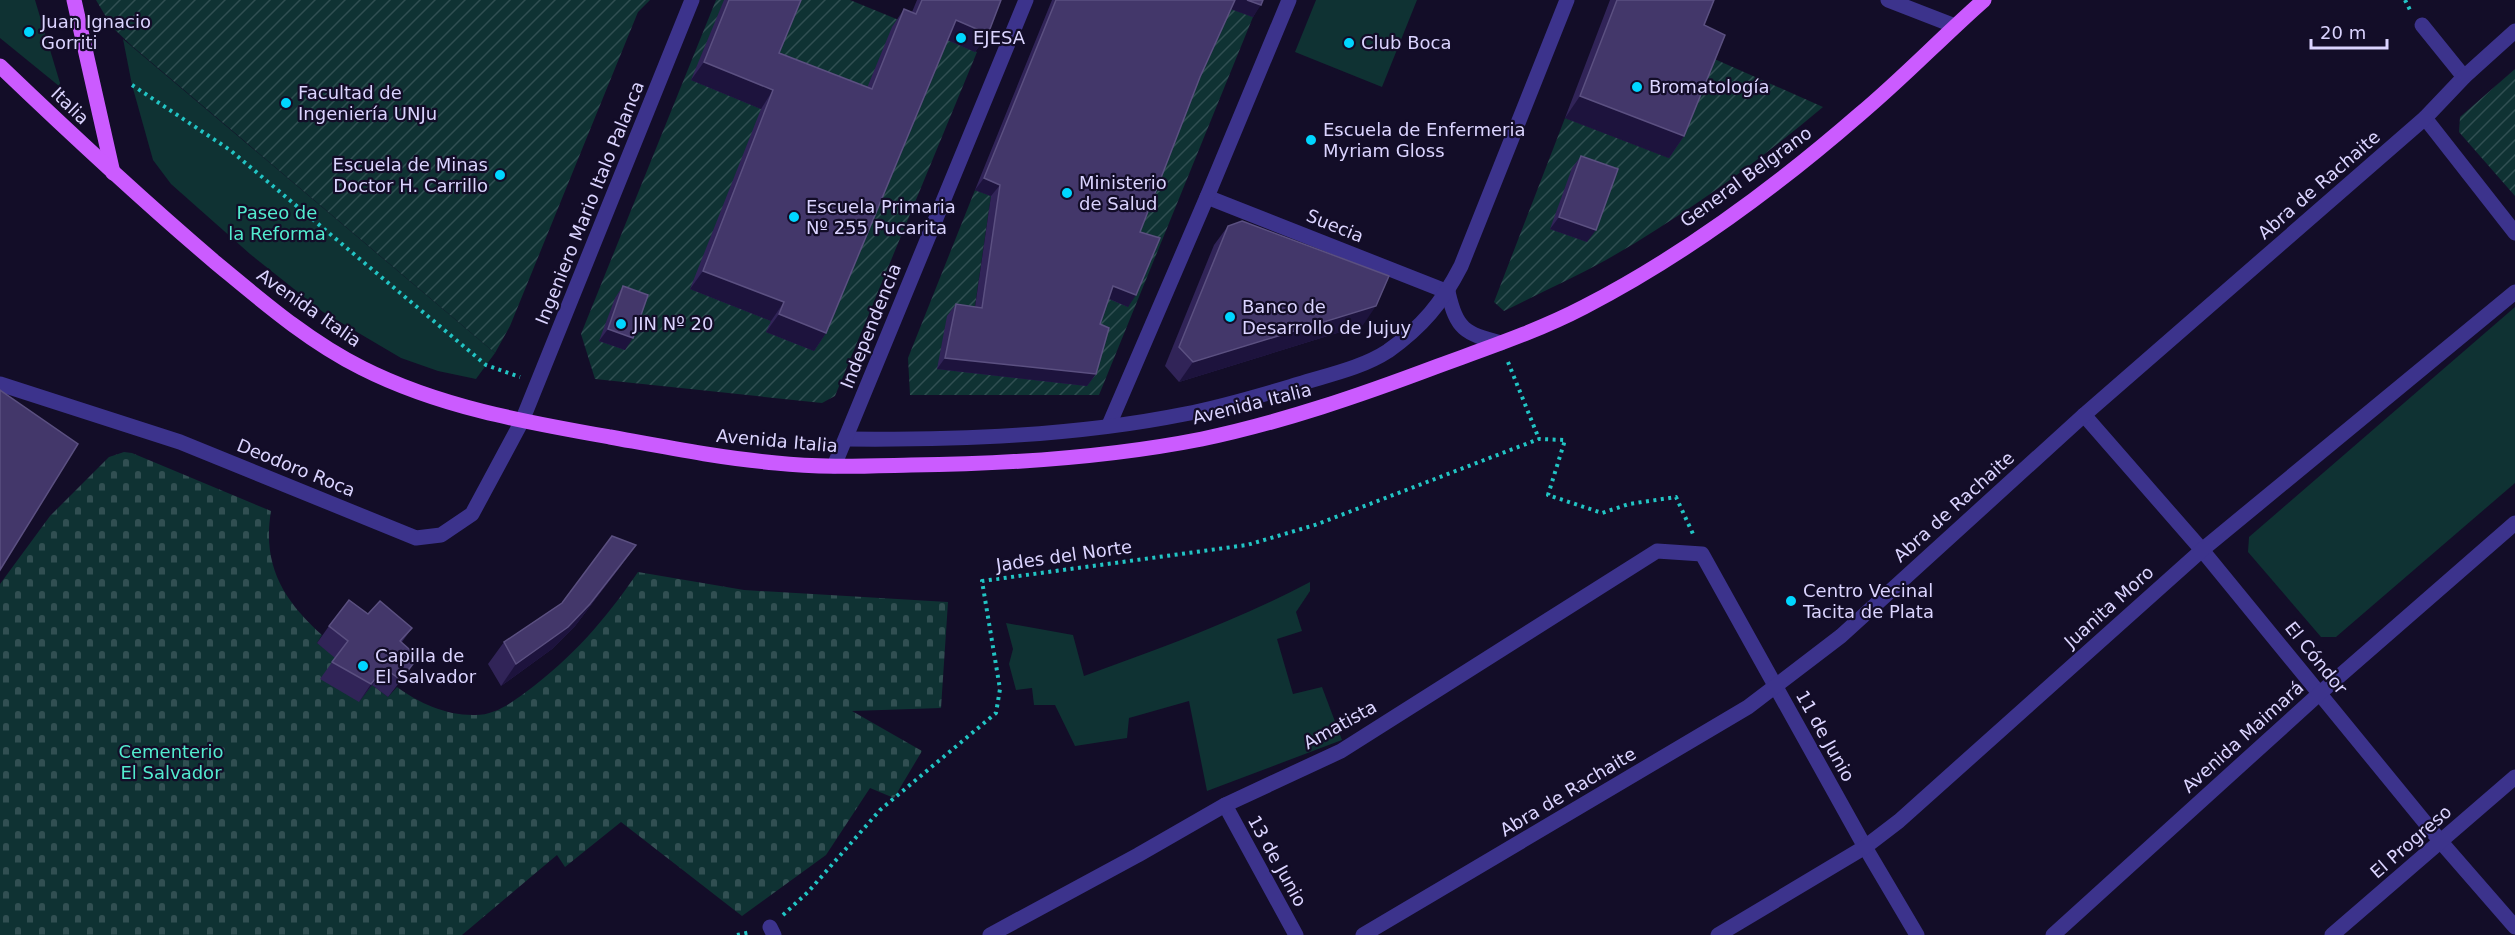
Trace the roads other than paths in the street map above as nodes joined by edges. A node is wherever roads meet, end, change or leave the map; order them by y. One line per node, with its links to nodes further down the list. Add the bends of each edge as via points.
1 (74, 0): 14 (main road)
2 (692, 0): 22 (street, Ingeniero Mario Italo Palanca)
3 (1026, 0): 24 (street, Independencia)
4 (1288, 0): 15 (street)
5 (1567, 0): 17 (street, Avenida Italia)
6 (1888, 0): 9 (street)
7 (1984, 0): 9 (main road, General Belgrano)
8 (2422, 25): 12 (street)
9 (1955, 26): 19 (main road, General Belgrano, via 1856,118 1715,225 1581,309)
10 (2515, 31): 12 (street, Abra de Rachaite)
11 (0, 66): 14 (main road, Italia)
12 (2464, 77): 13 (street, Abra de Rachaite)
13 (2425, 118): 16 (street); 21 (street, Abra de Rachaite)
14 (112, 173): 22 (main road, Avenida Italia, via 264,303 341,356 410,388 470,409)
15 (1207, 197): 17 (street, Suecia); 23 (street)
16 (2515, 233)
17 (1448, 292): 19 (street, via 1452,309 1464,329); 23 (street, Avenida Italia, via 1423,324 1386,352 1352,368 1185,415)
18 (2515, 292): 27 (street, Juanita Moro)
19 (1501, 342): 25 (main road, Avenida Italia, via 1332,404 1205,438 1059,459)
20 (0, 384): 22 (street, Deodoro Roca, via 180,442 416,538 441,535 472,514)
21 (2084, 415): 27 (street, El Cóndor); 29 (street, Abra de Rachaite, via 1841,636)
22 (522, 421): 25 (main road, Avenida Italia, via 718,456)
23 (1109, 425): 24 (street, Avenida Italia, via 1045,433)
24 (846, 439): 25 (street, Independencia)
25 (834, 466)
26 (2515, 522): 30 (street, Avenida Maimará)
27 (2202, 550): 30 (street, El Cóndor); 34 (street, Juanita Moro)
28 (1702, 554): 29 (street, 11 de Junio); 32 (street, Amatista, via 1657,551 1341,751)
29 (1774, 687): 34 (street, 11 de Junio); 38 (street, Abra de Rachaite, via 1738,713)
30 (2320, 693): 33 (street, El Cóndor); 41 (street, Avenida Maimará)
31 (2515, 777): 33 (street, El Progreso)
32 (1225, 805): 36 (street, Amatista); 37 (street, 13 de Junio)
33 (2441, 842): 35 (street, El Cóndor); 42 (street, El Progreso)
34 (1865, 847): 39 (street, Juanita Moro); 40 (street, 11 de Junio)
35 (2515, 927)
36 (990, 935)
37 (1296, 935)
38 (1363, 935)
39 (1718, 935)
40 (1917, 935)
41 (2053, 935)
42 (2332, 935)

